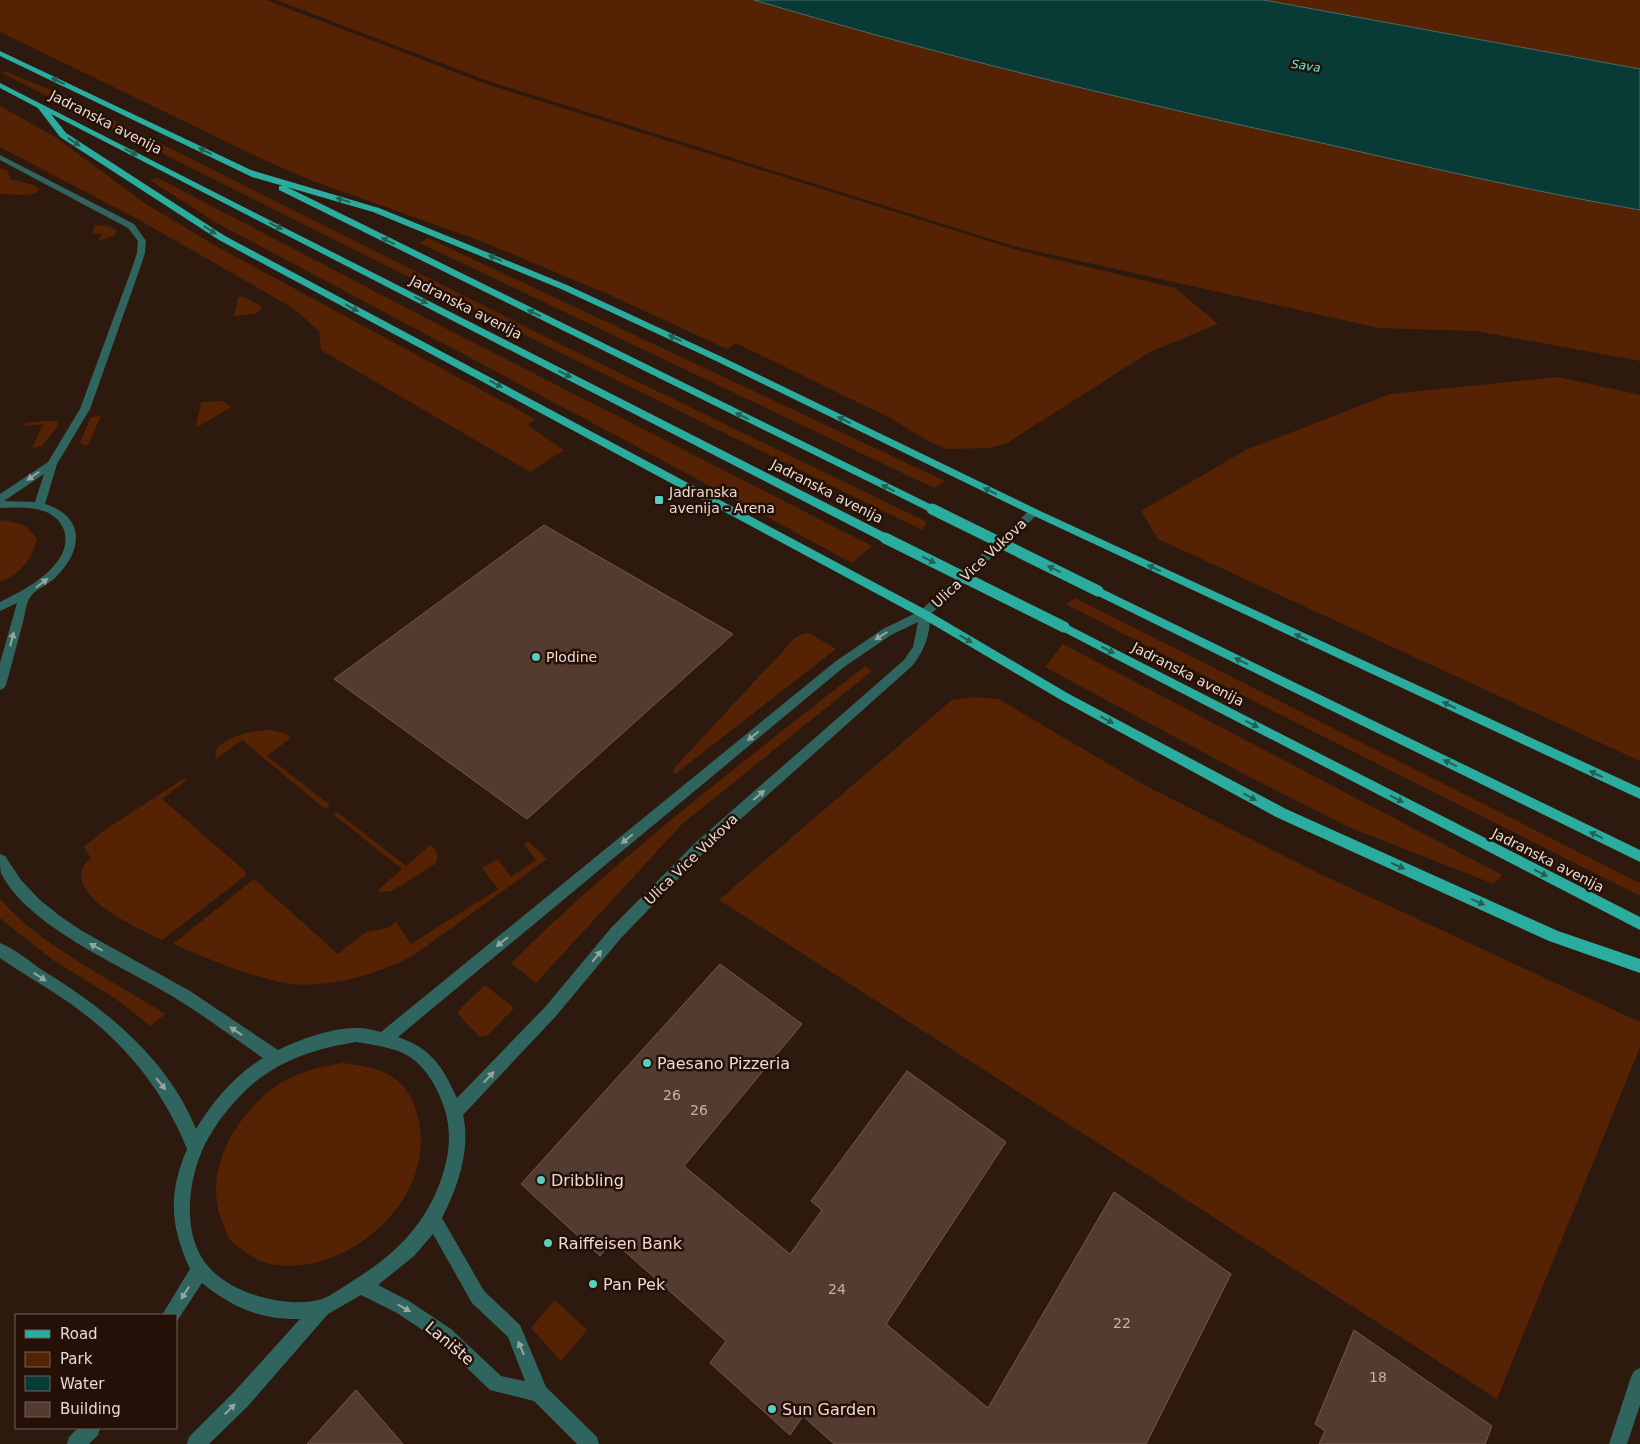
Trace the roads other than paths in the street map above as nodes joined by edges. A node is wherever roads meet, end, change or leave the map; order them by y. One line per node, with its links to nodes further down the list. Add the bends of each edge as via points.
1 (0, 53): 5 (main road, Jadranska avenija, one-way to 1)
2 (0, 84): 3 (main road, Jadranska avenija)
3 (41, 106): 13 (main road, one-way to 13, via 63,135 222,238); 18 (main road, Jadranska avenija, one-way to 18, bridge)
4 (0, 157): 6 (street, via 131,226 142,241 136,271 84,410)
5 (249, 172): 10 (main road, one-way to 5, via 564,287 376,210); 16 (main road, Jadranska avenija, one-way to 5, bridge)
6 (52, 464): 7 (street, one-way to 7); 9 (street)
7 (0, 499)
8 (0, 505): 9 (street)
9 (39, 506): 11 (street, one-way to 9, via 50,577 66,558 72,540 69,524 56,512)
10 (1034, 512): 13 (street, Ulica Vice Vukova); 15 (main road, one-way to 10)
11 (26, 594): 12 (street); 14 (street, one-way to 11)
12 (0, 607)
13 (924, 614): 20 (main road, one-way to 20, via 1065,697 1281,814 1554,936); 21 (street, Ulica Vice Vukova, one-way to 21, via 887,632 840,664); 23 (street, Ulica Vice Vukova, one-way to 13, via 551,1012 616,933 700,847 912,660 925,632)
14 (0, 685)
15 (1640, 794)
16 (1640, 856)
17 (0, 860): 22 (street, one-way to 17, via 171,988 49,918)
18 (1640, 924)
19 (0, 950): 24 (street, one-way to 24, via 97,1016 138,1055 172,1096)
20 (1640, 966)
21 (384, 1039): 22 (street, via 356,1035 318,1041); 23 (street, via 415,1052 439,1075)
22 (276, 1058): 24 (street, via 248,1077 222,1103)
23 (455, 1112): 25 (street, via 457,1141 453,1171)
24 (194, 1147): 26 (street, via 184,1177 181,1212 186,1243)
25 (432, 1218): 27 (street, via 408,1250 378,1277); 31 (street, one-way to 25, via 514,1331 478,1297)
26 (200, 1270): 28 (street, via 233,1298 291,1312); 29 (street, one-way to 29)
27 (361, 1286): 28 (street); 31 (street, Lanište, one-way to 31, via 403,1307 445,1334 496,1384)
28 (322, 1308): 34 (street, one-way to 28)
29 (172, 1314)
30 (1640, 1377): 36 (street)
31 (540, 1393): 35 (street)
32 (90, 1429): 33 (street)
33 (76, 1444)
34 (196, 1444)
35 (590, 1444)
36 (1618, 1444)

